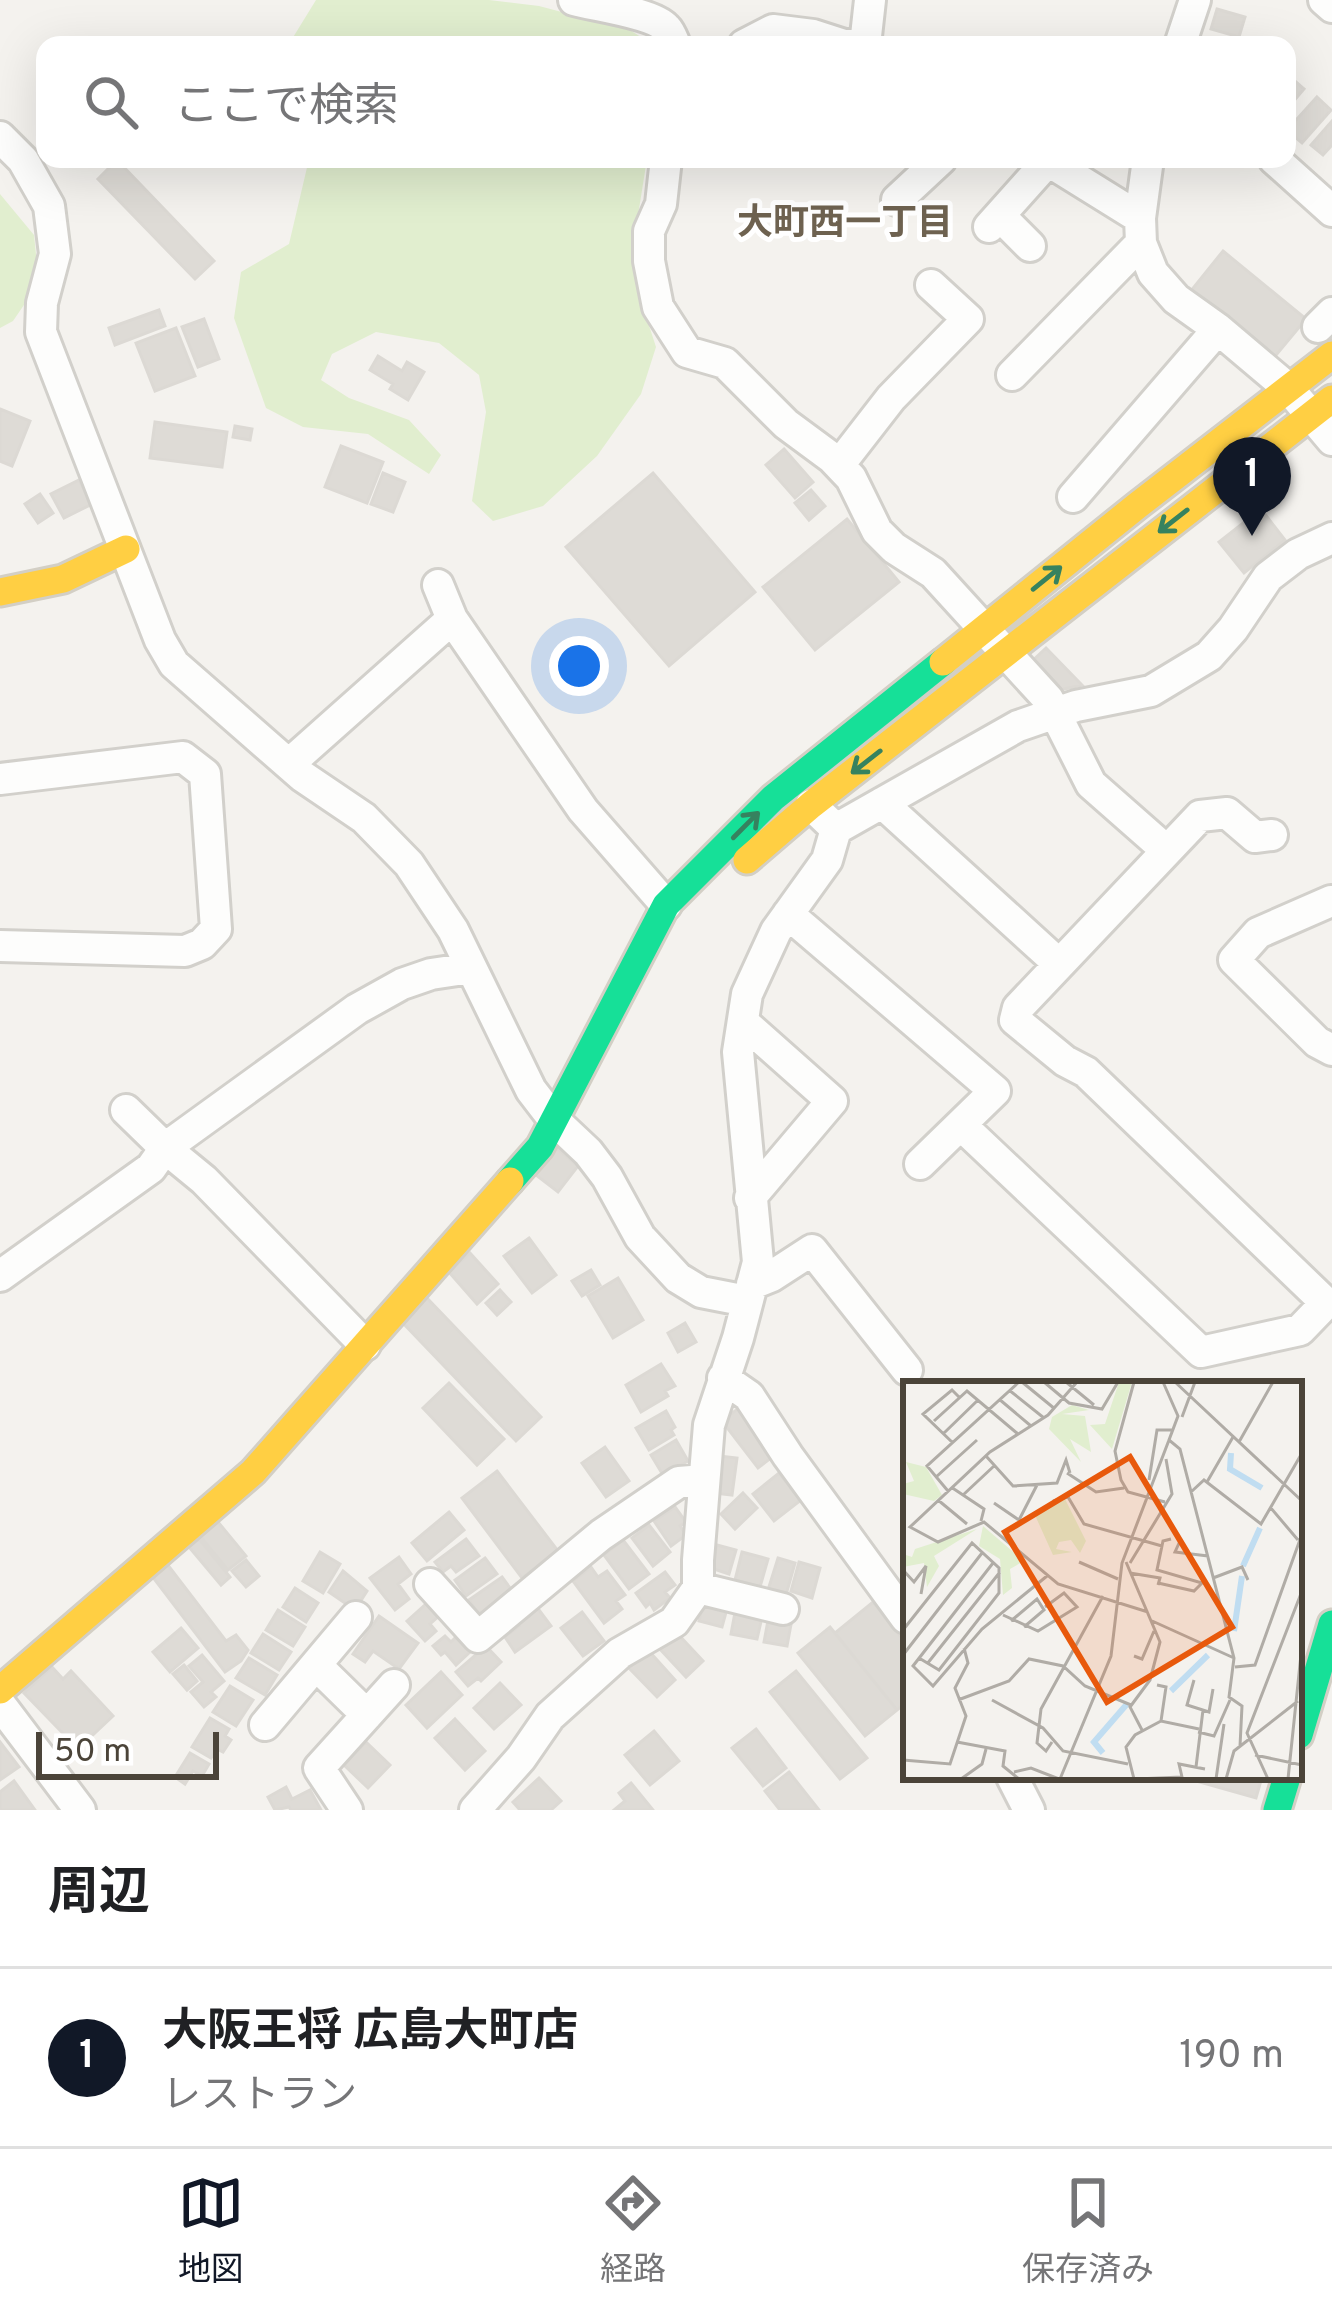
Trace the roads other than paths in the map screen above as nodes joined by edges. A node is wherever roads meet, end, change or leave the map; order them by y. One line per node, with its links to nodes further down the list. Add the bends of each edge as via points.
1 (574, 0): 6 (street, via 641,14)
2 (870, 0): 9 (street)
3 (1196, 0): 10 (street)
4 (1324, 0): 5 (street)
5 (1332, 7)
6 (670, 36)
7 (762, 36): 8 (street)
8 (815, 36)
9 (866, 36)
10 (1183, 36)
11 (0, 137): 32 (street, via 49,206 55,254 40,332)
12 (665, 168): 29 (street, via 650,231 658,307 687,352 724,363)
13 (931, 168): 18 (street)
14 (1040, 168): 21 (street, via 994,221)
15 (1058, 168): 20 (street)
16 (1147, 168): 20 (street)
17 (1284, 168): 19 (street)
18 (897, 200)
19 (1332, 211)
20 (1141, 230): 23 (street, via 1153,273); 25 (street)
21 (1030, 246)
22 (931, 285): 29 (street, via 968,320)
23 (1218, 329): 26 (street); 30 (street)
24 (1332, 356): 26 (street)
25 (1012, 375)
26 (1289, 389): 27 (street); 36 (street, one-way to 26)
27 (1322, 407): 28 (street); 37 (street, one-way to 37)
28 (1332, 440)
29 (838, 465): 36 (street, via 877,531)
30 (1073, 497)
31 (1332, 538): 38 (street, via 1268,577 1209,656 1151,692)
32 (126, 549): 34 (street, via 63,579); 39 (street, via 174,664)
33 (439, 584): 35 (street)
34 (0, 592)
35 (452, 620): 39 (street); 47 (street, via 583,810)
36 (986, 628): 37 (street); 47 (street, one-way to 36, via 773,798)
37 (1006, 652): 38 (street); 42 (street, one-way to 42)
38 (1055, 713): 41 (street); 45 (street, via 1091,784)
39 (289, 764): 52 (street, via 364,818 409,864)
40 (0, 779): 49 (street, via 183,757 205,774 216,928 184,951)
41 (882, 803): 43 (street); 51 (street)
42 (811, 805): 43 (street); 50 (street)
43 (836, 829): 48 (street, via 826,860)
44 (1272, 836): 45 (street, via 1255,838 1227,813 1200,816)
45 (1166, 850): 51 (street)
46 (1330, 902): 54 (street, via 1258,933 1234,960)
47 (666, 905): 50 (street)
48 (788, 914): 53 (street, via 747,994); 57 (street, via 995,1091)
49 (0, 946)
50 (646, 946): 56 (street)
51 (1059, 964): 63 (street, via 1015,1020 1085,1072 1326,1303)
52 (472, 968): 56 (street); 58 (street, via 402,984 357,1010)
53 (743, 1022): 60 (street, via 738,1052); 60 (street, via 832,1101)
54 (1332, 1050)
55 (126, 1110): 58 (street)
56 (554, 1120): 62 (street, via 588,1152 640,1237 678,1277 701,1292); 65 (street, via 540,1147)
57 (961, 1125): 59 (street); 63 (street, via 1201,1352)
58 (164, 1148): 61 (street, via 151,1168); 65 (street)
59 (920, 1164)
60 (750, 1198): 62 (street, via 758,1262)
61 (0, 1276)
62 (749, 1293): 66 (street, via 812,1250); 67 (street)
63 (1300, 1330): 64 (street)
64 (1332, 1343)
65 (365, 1345): 79 (street, via 253,1472)
66 (907, 1370)
67 (723, 1378): 68 (street); 71 (street, via 749,1396)
68 (704, 1480): 70 (street, via 679,1481 601,1535 478,1637); 72 (street)
69 (903, 1566): 71 (street)
70 (430, 1584)
71 (881, 1584): 74 (street)
72 (698, 1588): 73 (street); 88 (street, via 674,1622 620,1653 550,1716)
73 (783, 1609)
74 (903, 1614)
75 (356, 1617): 77 (street)
76 (1332, 1624): 83 (street)
77 (317, 1666): 81 (street); 82 (street)
78 (394, 1685): 81 (street)
79 (0, 1690)
80 (0, 1703): 86 (street)
81 (367, 1715): 87 (street, via 320,1768)
82 (266, 1725)
83 (1302, 1725)
84 (1014, 1780): 89 (street)
85 (1285, 1780): 90 (street)
86 (80, 1810)
87 (347, 1810)
88 (475, 1810)
89 (1029, 1810)
90 (1277, 1810)

